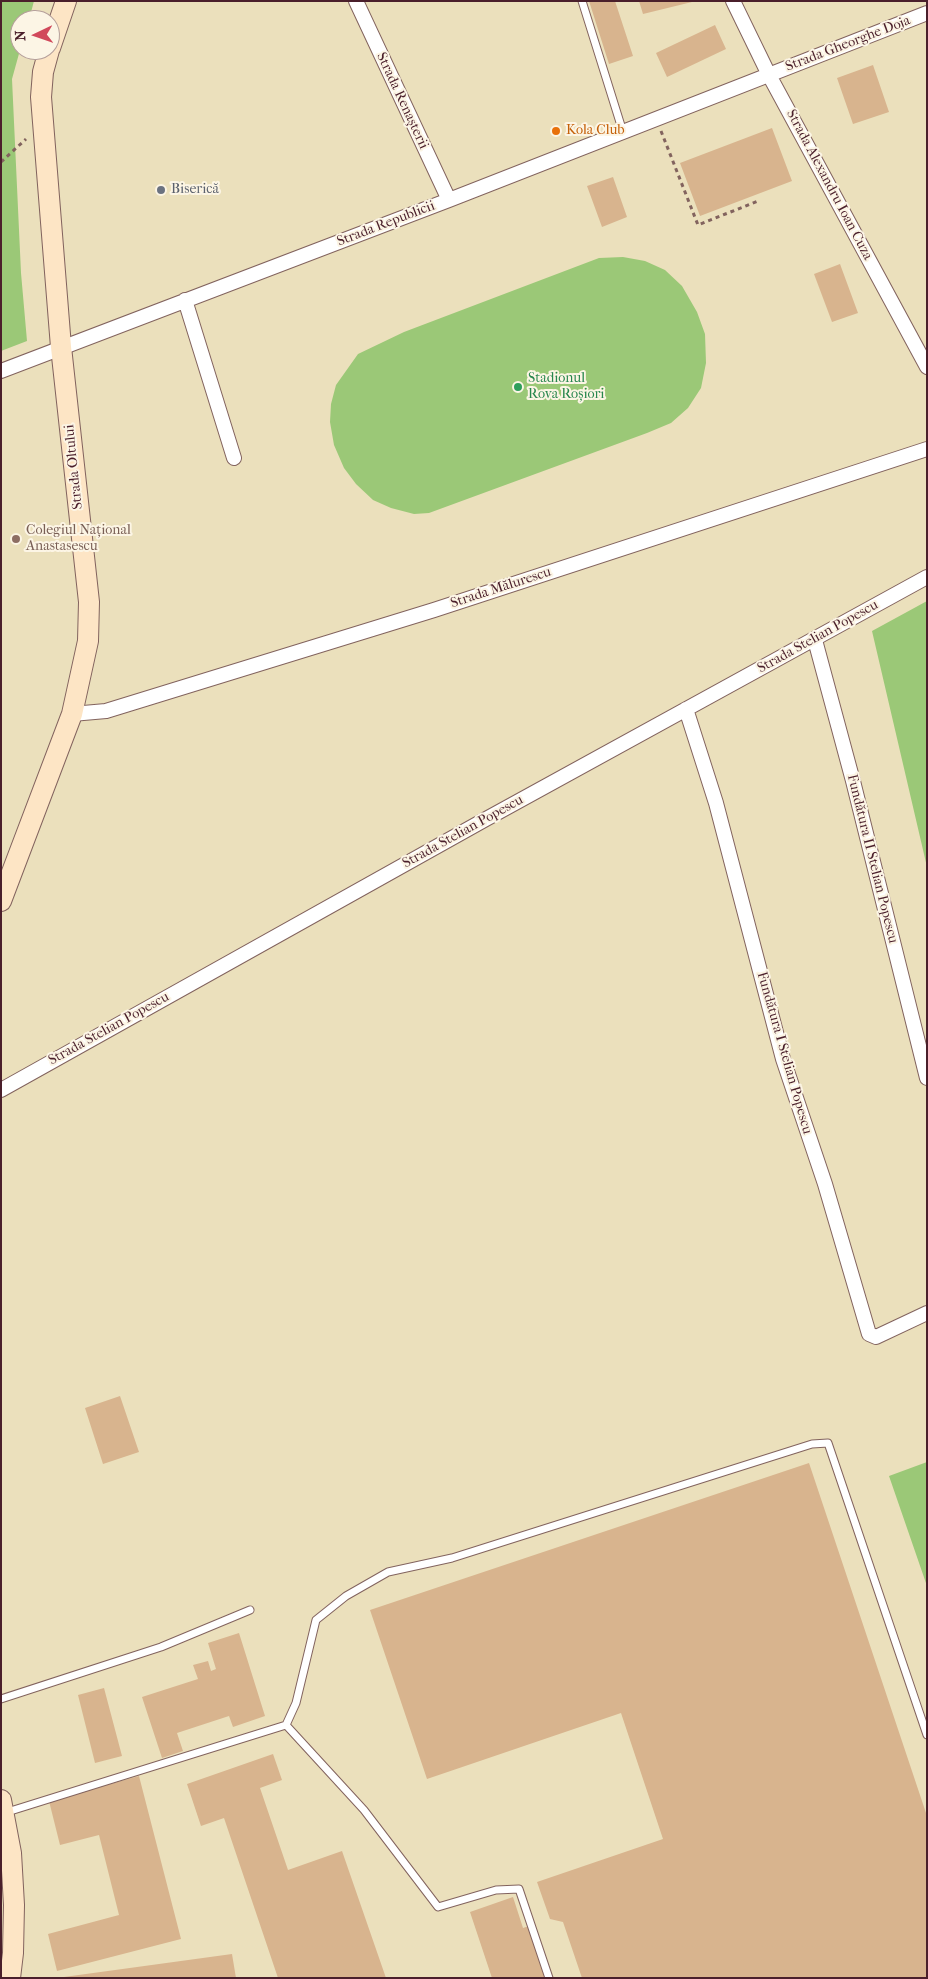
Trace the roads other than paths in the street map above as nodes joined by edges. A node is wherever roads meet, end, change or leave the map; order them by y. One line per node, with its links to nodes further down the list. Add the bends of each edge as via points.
1 (66, 1): 6 (main road, Strada Oltului)
2 (356, 1): 10 (street, Strada Renașterii)
3 (582, 1): 9 (lane)
4 (733, 1): 8 (street, Strada Alexandru Ioan Cuza)
5 (927, 13): 8 (street, Strada Gheorghe Doja)
6 (60, 19)
7 (47, 60): 12 (main road, Strada Oltului, via 42,97)
8 (770, 75): 9 (street, Strada Republicii); 13 (street, Strada Alexandru Ioan Cuza)
9 (623, 132): 10 (street, Strada Republicii)
10 (449, 200): 11 (street, Strada Republicii)
11 (185, 300): 12 (street, Strada Republicii); 16 (street)
12 (61, 347): 14 (street, Strada Republicii); 20 (main road, Strada Oltului, via 89,602 88,641)
13 (927, 367)
14 (1, 371)
15 (927, 448): 20 (street, Strada Mălurescu, via 434,610 106,711)
16 (234, 458)
17 (927, 578): 18 (street, Strada Stelian Popescu)
18 (815, 640): 19 (street, Strada Stelian Popescu); 22 (street, Fundătura II Stelian Popescu)
19 (686, 709): 23 (street, Strada Stelian Popescu); 24 (street, Fundătura I Stelian Popescu, via 716,803 783,1059 825,1184 869,1334 876,1337)
20 (72, 714): 21 (main road, Strada Oltului)
21 (1, 901)
22 (927, 1078)
23 (1, 1090)
24 (927, 1313)
25 (250, 1610): 26 (lane, via 161,1647)
26 (1, 1698)
27 (286, 1725): 28 (lane, via 296,1703 316,1620 346,1596 388,1572 452,1558 812,1444 828,1443); 29 (lane); 31 (lane, via 364,1810 438,1907 496,1890 519,1889)
28 (927, 1735)
29 (2, 1807): 30 (main road, via 11,1853 14,1905)
30 (10, 1978)
31 (549, 1978)

